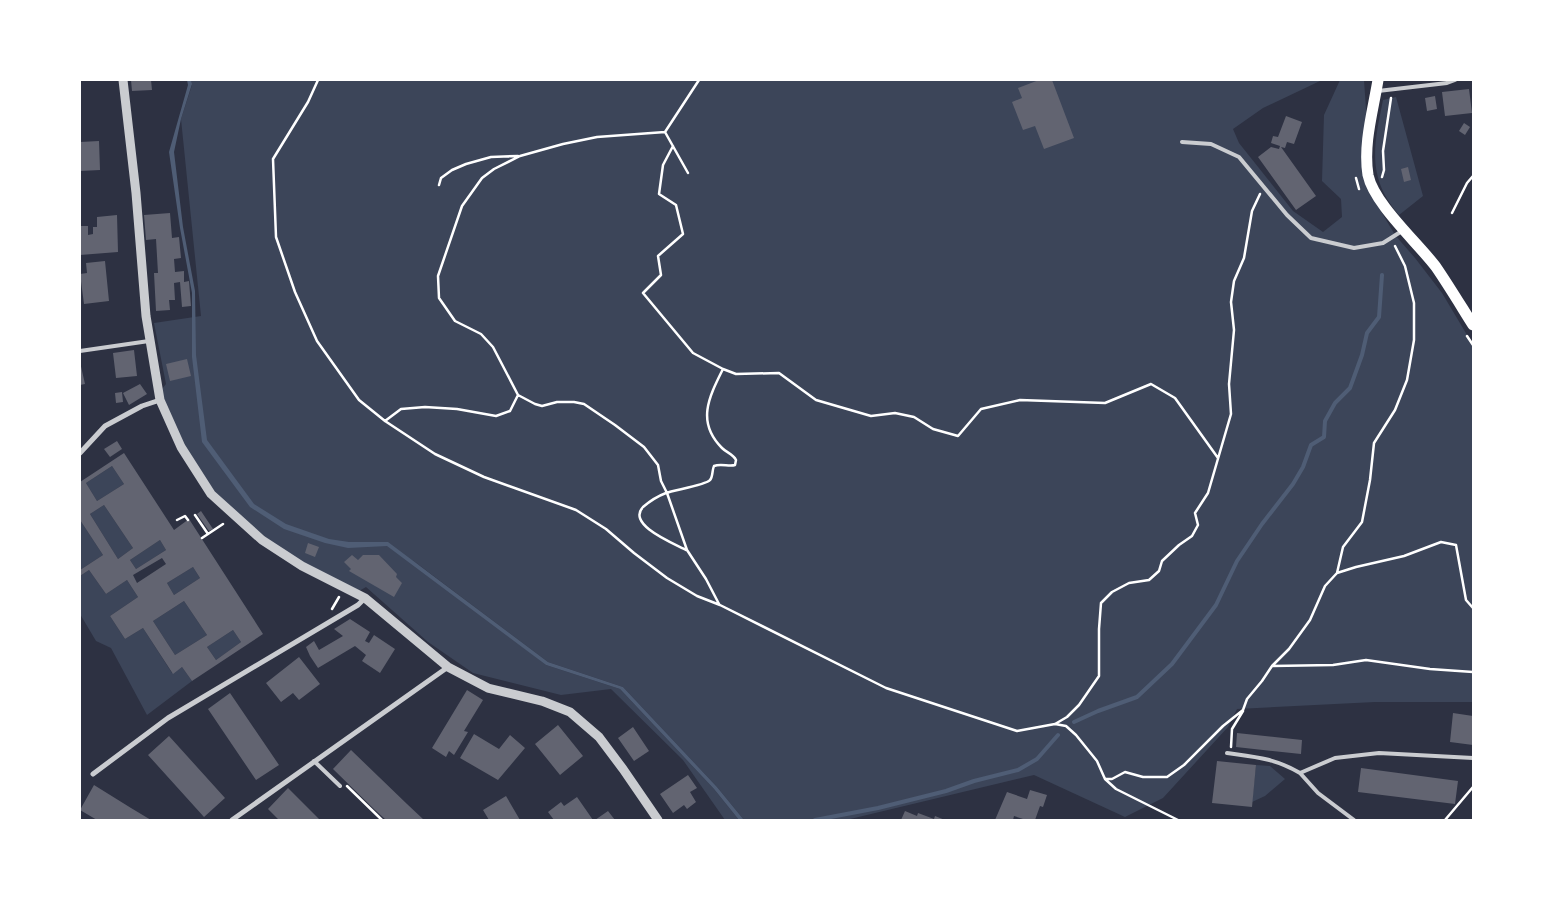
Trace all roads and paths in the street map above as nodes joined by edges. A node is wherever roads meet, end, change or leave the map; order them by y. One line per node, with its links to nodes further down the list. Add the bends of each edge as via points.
1 (124, 80): 20 (street)
2 (318, 80): 25 (path, via 273,159 276,237 317,341 359,400)
3 (699, 80): 7 (path)
4 (1455, 80): 6 (lane)
5 (1377, 86): 6 (lane); 17 (main road, via 1366,157 1369,177 1385,206)
6 (1393, 89): 13 (path, via 1383,151 1384,170)
7 (665, 132): 9 (path); 10 (path, via 597,137)
8 (1182, 142): 15 (lane, via 1211,144 1239,157)
9 (673, 146): 11 (path); 22 (path, via 663,165 659,194 676,206 683,234 658,256 661,275 643,293 693,353)
10 (520, 156): 14 (path, via 490,156 466,164 441,178); 23 (path, via 482,178 462,206 438,276 439,298 445,309 454,321 481,334 493,347)
11 (688, 173)
12 (1473, 176): 16 (path)
13 (1378, 180)
14 (439, 185)
15 (1263, 186): 18 (lane, via 1312,238 1354,248 1383,243); 27 (path, via 1252,211 1244,258 1234,281 1229,384 1231,414)
16 (1452, 213)
17 (1404, 230): 18 (lane); 19 (main road, via 1436,267)
18 (1391, 238): 36 (path, via 1405,266 1414,303 1414,340 1408,380 1395,410 1374,443 1362,522 1343,547)
19 (1473, 326)
20 (149, 341): 21 (lane); 24 (street)
21 (80, 351)
22 (723, 369): 27 (path, via 736,374 779,372 816,400 871,416 894,413 914,417 933,429 958,436 981,410 1020,400 1105,403 1150,384 1175,398); 28 (path, via 707,407 706,420 723,448 735,458 735,464 714,466 712,477 706,483)
23 (518, 395): 25 (path, via 510,411 496,416 424,407 401,409); 28 (path, via 542,406 557,402 584,404 644,447 658,465)
24 (160, 400): 26 (street, via 104,426); 37 (street, via 181,447 211,494 262,540 302,566)
25 (385, 421): 38 (path, via 435,454 484,477 576,510 606,529 668,578 697,596)
26 (80, 453)
27 (1218, 458): 44 (path, via 1208,493 1195,513 1198,525 1192,536 1162,561 1160,571 1149,580 1130,583 1112,592 1101,604 1099,676 1079,705)
28 (667, 493): 35 (path); 35 (path, via 641,509 640,520 652,532)
29 (196, 515): 33 (path)
30 (177, 520): 31 (path, via 185,516)
31 (188, 520)
32 (223, 524): 33 (path)
33 (208, 534): 34 (path)
34 (202, 538)
35 (687, 550): 38 (path)
36 (1337, 573): 39 (path, via 1404,556 1441,542 1456,546 1466,600); 40 (path, via 1325,586 1310,620)
37 (365, 598): 41 (street); 49 (street, via 168,718)
38 (720, 605): 44 (path, via 886,688 1017,731)
39 (1473, 608)
40 (1272, 666): 42 (path, via 1333,665 1366,660); 43 (path, via 1247,699)
41 (448, 667): 47 (street); 56 (street, via 488,688 542,700 570,712 599,737)
42 (1473, 672)
43 (1244, 710): 45 (path, via 1232,729); 50 (path, via 1167,777 1143,777 1125,772)
44 (1056, 724): 50 (path, via 1066,726 1076,735 1097,762)
45 (1227, 753): 48 (lane, via 1267,758)
46 (1473, 758): 48 (lane, via 1379,753 1335,758)
47 (314, 761): 52 (lane); 54 (street)
48 (1300, 773): 58 (lane, via 1318,793)
49 (93, 774)
50 (1105, 779): 57 (path)
51 (344, 784): 55 (path)
52 (340, 786)
53 (1473, 787): 59 (path)
54 (232, 820)
55 (382, 820)
56 (658, 820)
57 (1178, 820)
58 (1354, 820)
59 (1445, 820)

